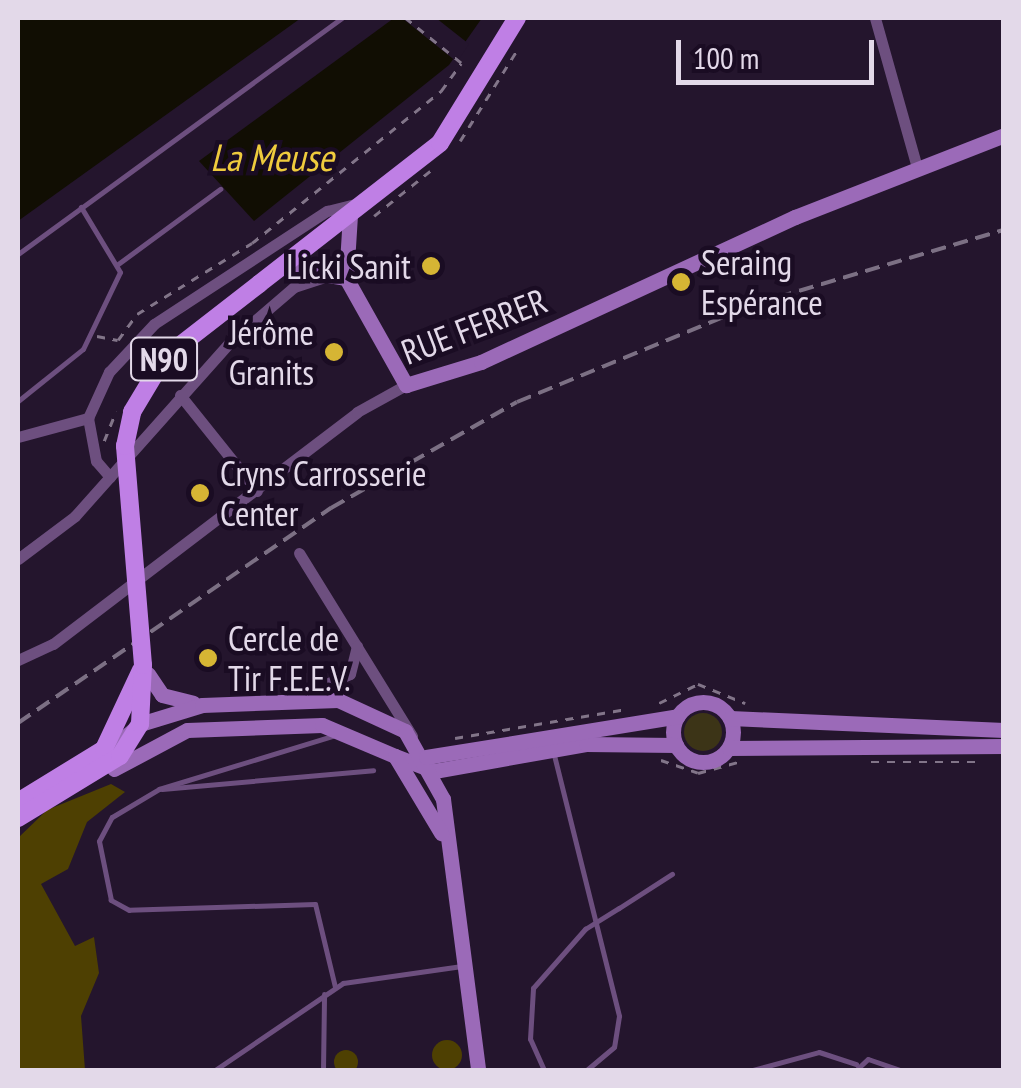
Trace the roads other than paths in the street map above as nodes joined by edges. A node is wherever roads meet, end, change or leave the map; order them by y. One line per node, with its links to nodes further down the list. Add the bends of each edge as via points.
1 (342, 18): 8 (lane)
2 (517, 18): 7 (main road, N90, via 458,121)
3 (875, 18): 5 (street)
4 (1004, 135): 5 (street, RUE FERRER)
5 (917, 167): 14 (street, RUE FERRER, via 481,362)
6 (220, 189): 11 (lane)
7 (370, 200): 9 (main road, N90); 17 (street, via 327,211 154,324 110,372)
8 (80, 208): 10 (lane); 11 (lane)
9 (350, 215): 12 (main road, N90); 13 (street)
10 (18, 254)
11 (118, 264): 16 (lane, via 92,334)
12 (281, 267): 13 (street); 25 (main road, N90, bridge, via 166,357 132,412 126,470)
13 (346, 278): 14 (street); 15 (street, via 294,287)
14 (406, 385): 20 (street, RUE FERRER)
15 (180, 395): 19 (street); 20 (street)
16 (18, 400)
17 (88, 418): 18 (street); 19 (street, via 96,461)
18 (18, 437)
19 (110, 477): 22 (street)
20 (257, 491): 24 (street, RUE FERRER, via 53,644)
21 (299, 552): 23 (street)
22 (18, 560)
23 (357, 646): 26 (street, via 350,674); 33 (street)
24 (18, 660)
25 (145, 669): 27 (street, via 162,694); 30 (main road, N90); 41 (main road, N90, via 117,732)
26 (285, 701): 27 (street); 33 (street, via 356,704)
27 (202, 705): 30 (street)
28 (678, 716): 29 (street, via 709,703); 34 (street); 39 (street)
29 (730, 718): 32 (street); 37 (street)
30 (140, 724): 41 (main road, N90, via 120,756)
31 (342, 730): 38 (street); 41 (street, via 272,721 188,730); 42 (lane, via 328,745)
32 (1004, 730)
33 (414, 740): 39 (street)
34 (676, 745): 36 (street); 37 (street, via 706,762)
35 (1004, 746): 37 (street)
36 (552, 748): 39 (street); 55 (lane, via 619,1016 614,1047)
37 (728, 748)
38 (395, 756): 39 (street); 45 (street)
39 (430, 764): 45 (street)
40 (373, 770): 42 (lane)
41 (85, 774): 43 (main road, N90); 44 (main road, N90)
42 (159, 789): 48 (lane, via 102,829 111,900 129,910 316,904)
43 (18, 802)
44 (18, 818)
45 (441, 834): 47 (street)
46 (672, 874): 54 (lane, bridge, via 584,929 533,988 530,1038)
47 (462, 966): 48 (lane); 53 (street)
48 (334, 987): 49 (lane)
49 (324, 994): 51 (lane); 52 (lane)
50 (856, 1067): 56 (lane, via 819,1052); 57 (lane, via 888,1060)
51 (215, 1070)
52 (323, 1070)
53 (478, 1070)
54 (544, 1070)
55 (587, 1070)
56 (754, 1070)
57 (900, 1070)

